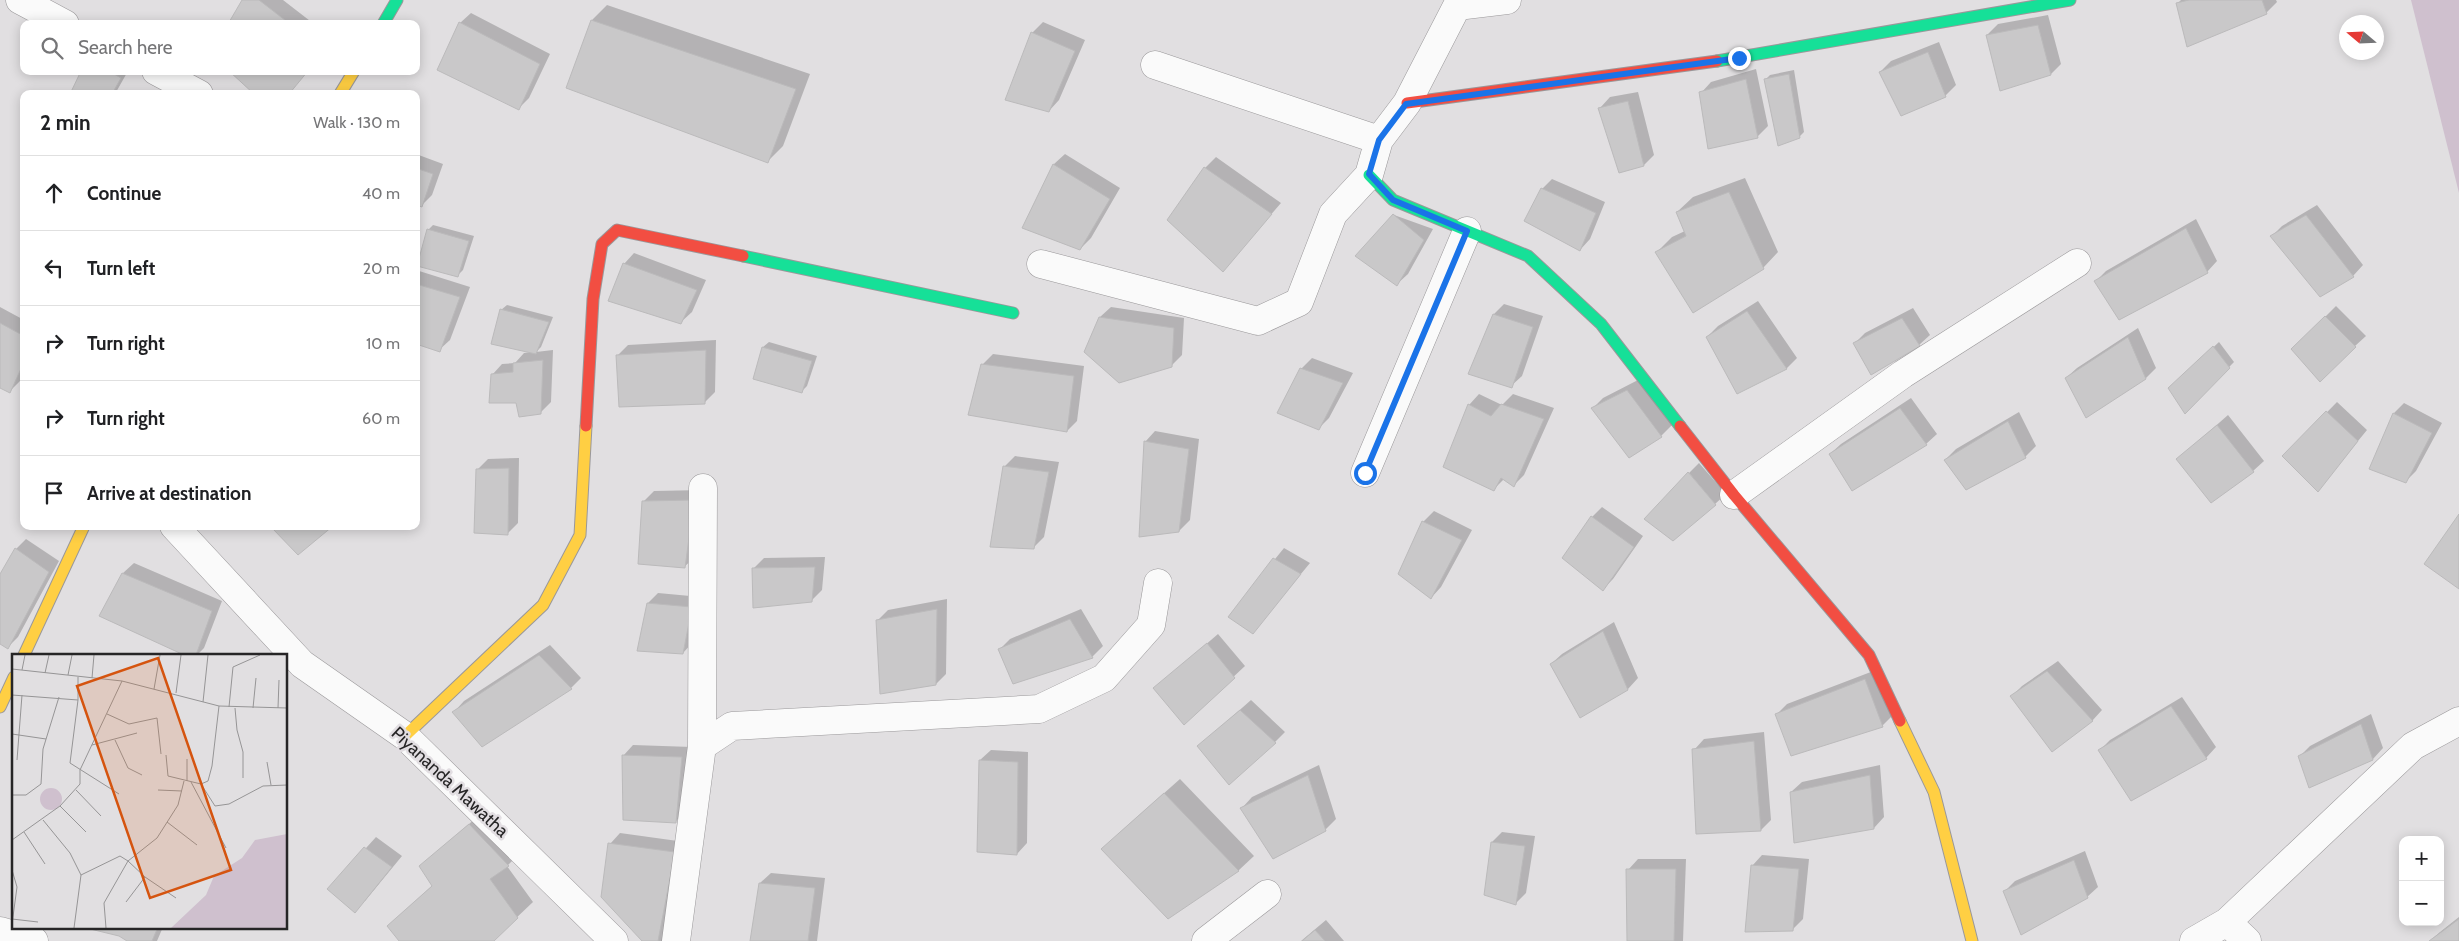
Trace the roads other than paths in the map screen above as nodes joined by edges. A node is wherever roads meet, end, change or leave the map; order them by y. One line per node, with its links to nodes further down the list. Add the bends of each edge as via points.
1 (20, 0): 6 (street)
2 (397, 0): 7 (street)
3 (1507, 0): 5 (street)
4 (2070, 0): 13 (street, via 1739,58)
5 (1458, 3): 13 (street)
6 (58, 20)
7 (384, 20)
8 (1155, 65): 14 (street)
9 (163, 75): 11 (street)
10 (352, 75): 12 (street)
11 (192, 90)
12 (342, 90)
13 (1406, 104): 14 (street)
14 (1379, 140): 15 (street)
15 (1369, 174): 16 (street, via 1393,200); 18 (street, via 1332,214 1300,302 1258,321)
16 (1467, 231): 20 (street); 22 (street, via 1528,256 1601,324)
17 (2077, 262): 22 (street, via 1903,374)
18 (1041, 264)
19 (1013, 313): 30 (street, via 617,230 602,244 593,299 580,534 543,605)
20 (1365, 473)
21 (703, 488): 31 (street)
22 (1734, 495): 39 (street, via 1869,655 1934,792)
23 (82, 530): 26 (street)
24 (178, 530): 30 (street, Piyananda Mawatha, via 302,664)
25 (1158, 583): 31 (street, via 1151,625 1104,678 1039,709 732,726)
26 (24, 654)
27 (12, 681): 28 (street)
28 (0, 707)
29 (2459, 721): 33 (street, via 2413,746)
30 (405, 736): 36 (street, Piyananda Mawatha)
31 (702, 746): 37 (street)
32 (1267, 894): 38 (street)
33 (2227, 922): 40 (street); 41 (street)
34 (0, 931): 35 (street)
35 (34, 941)
36 (614, 941)
37 (676, 941)
38 (1206, 941)
39 (1972, 941)
40 (2194, 941)
41 (2247, 941)

